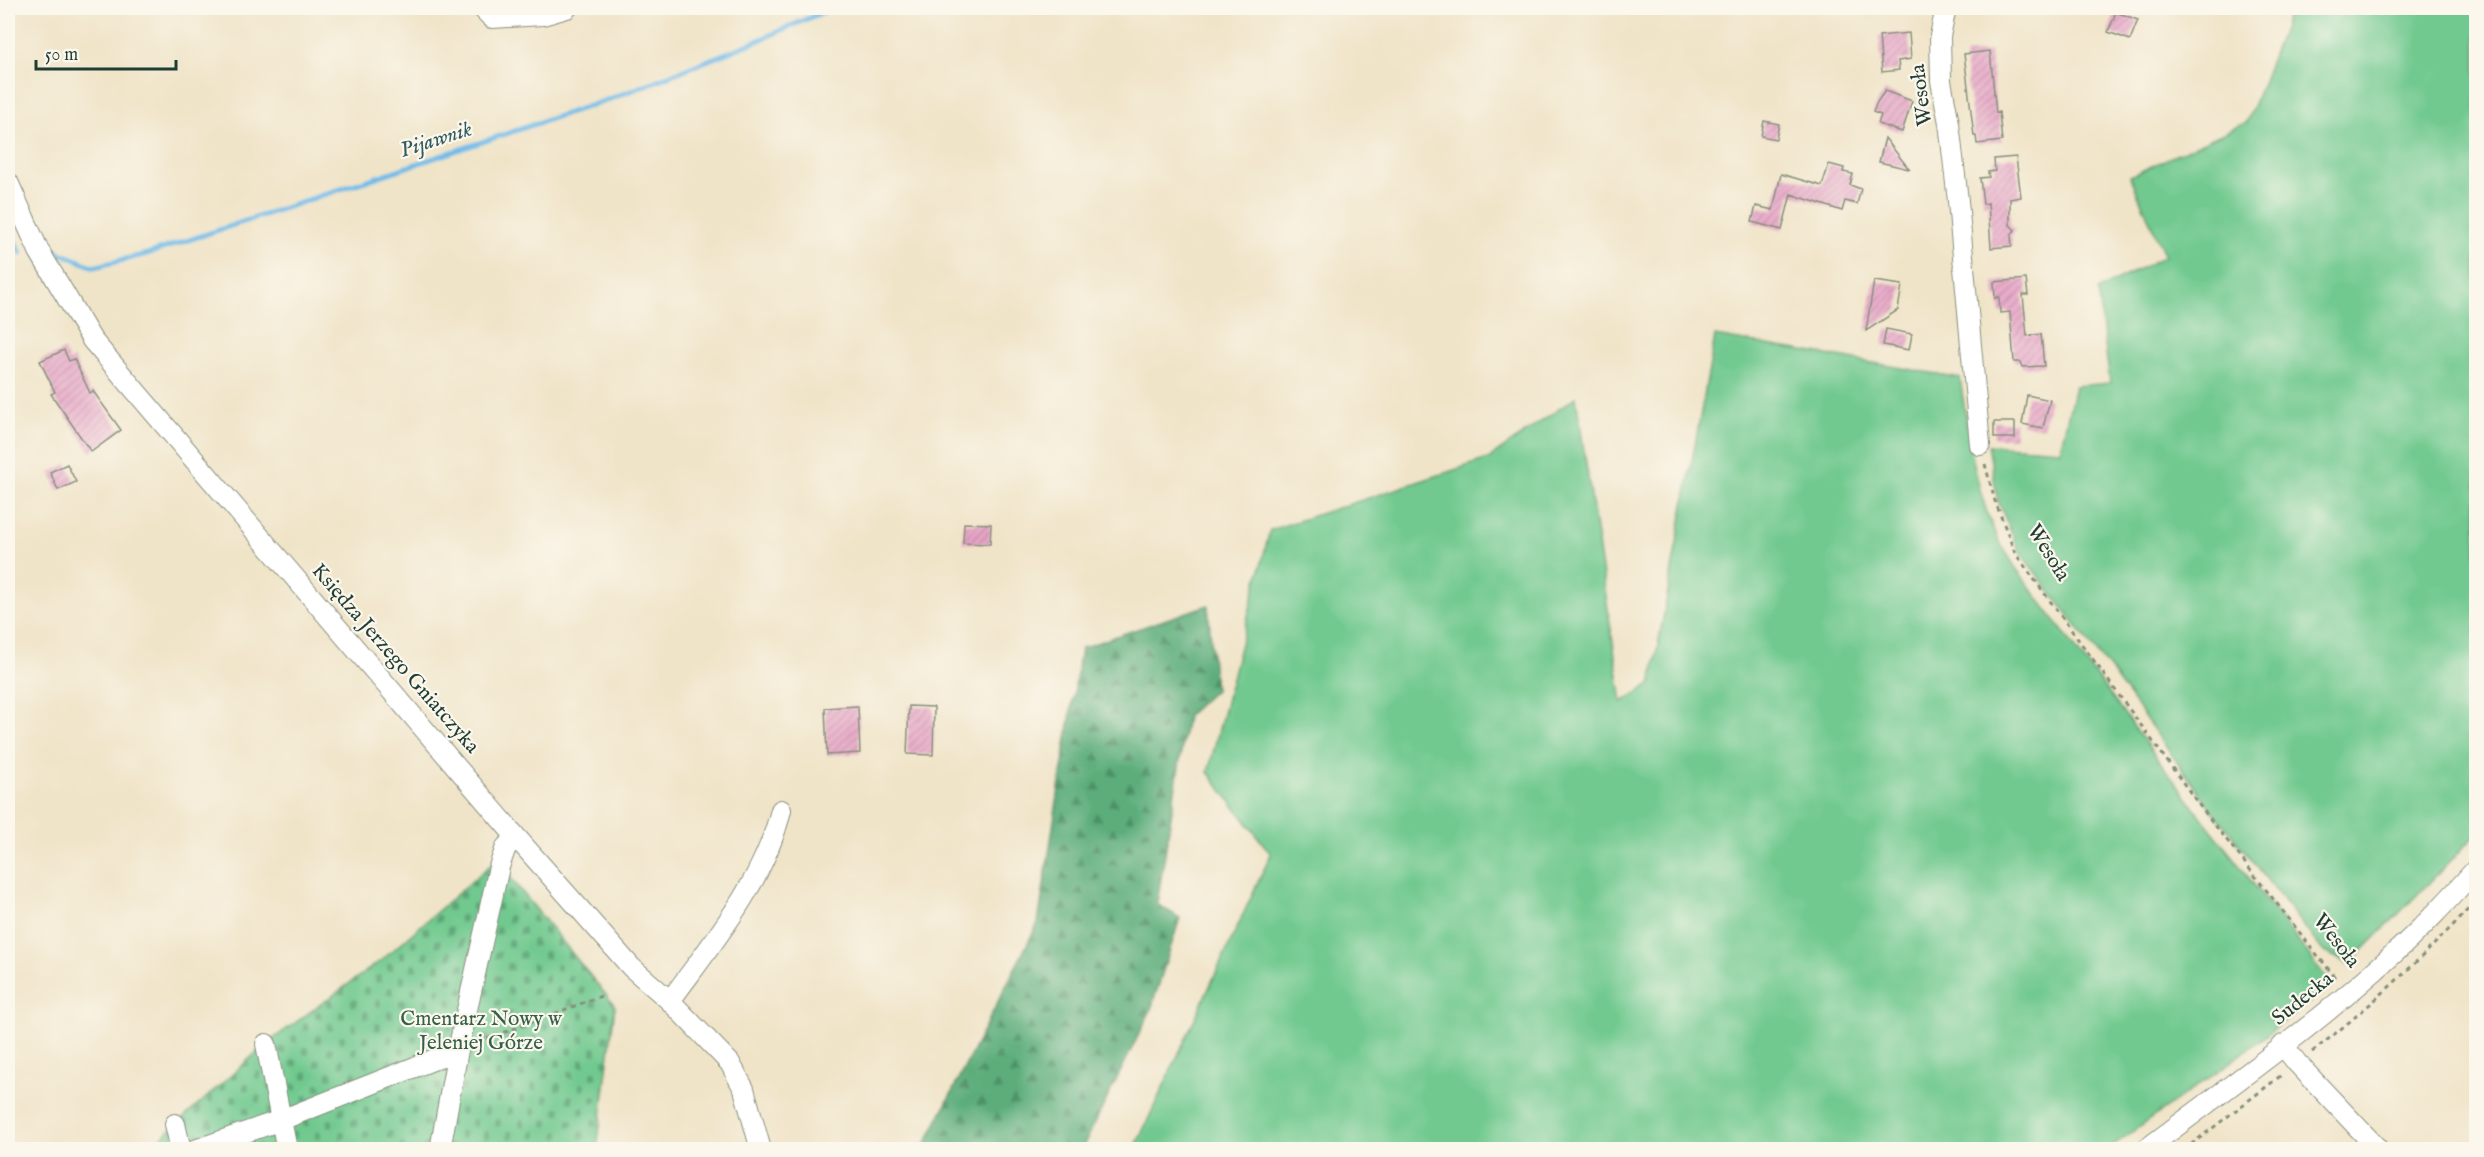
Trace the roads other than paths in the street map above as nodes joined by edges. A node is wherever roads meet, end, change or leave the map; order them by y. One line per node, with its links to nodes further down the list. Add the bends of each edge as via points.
1 (482, 8): 2 (street, via 492,18 543,15)
2 (567, 8)
3 (1946, 8): 5 (street, Wesoła, via 1940,36 1941,81 1960,224)
4 (8, 182): 7 (street, Księdza Jerzego Gniatczyka, via 39,251 92,340)
5 (1980, 445)
6 (781, 810): 9 (street, via 758,873)
7 (517, 838): 9 (street, Księdza Jerzego Gniatczyka, via 631,967); 12 (street, via 506,847 499,867)
8 (2476, 869): 11 (street, Sudecka, via 2436,913 2348,994)
9 (670, 1001): 19 (street, Księdza Jerzego Gniatczyka, via 730,1063 744,1089)
10 (266, 1044): 13 (street)
11 (2283, 1046): 20 (street, Sudecka); 21 (street)
12 (458, 1050): 13 (street); 18 (street)
13 (281, 1120): 16 (street); 17 (street)
14 (175, 1124): 15 (street)
15 (181, 1149)
16 (195, 1149)
17 (287, 1149)
18 (440, 1149)
19 (761, 1149)
20 (2145, 1149)
21 (2379, 1149)

